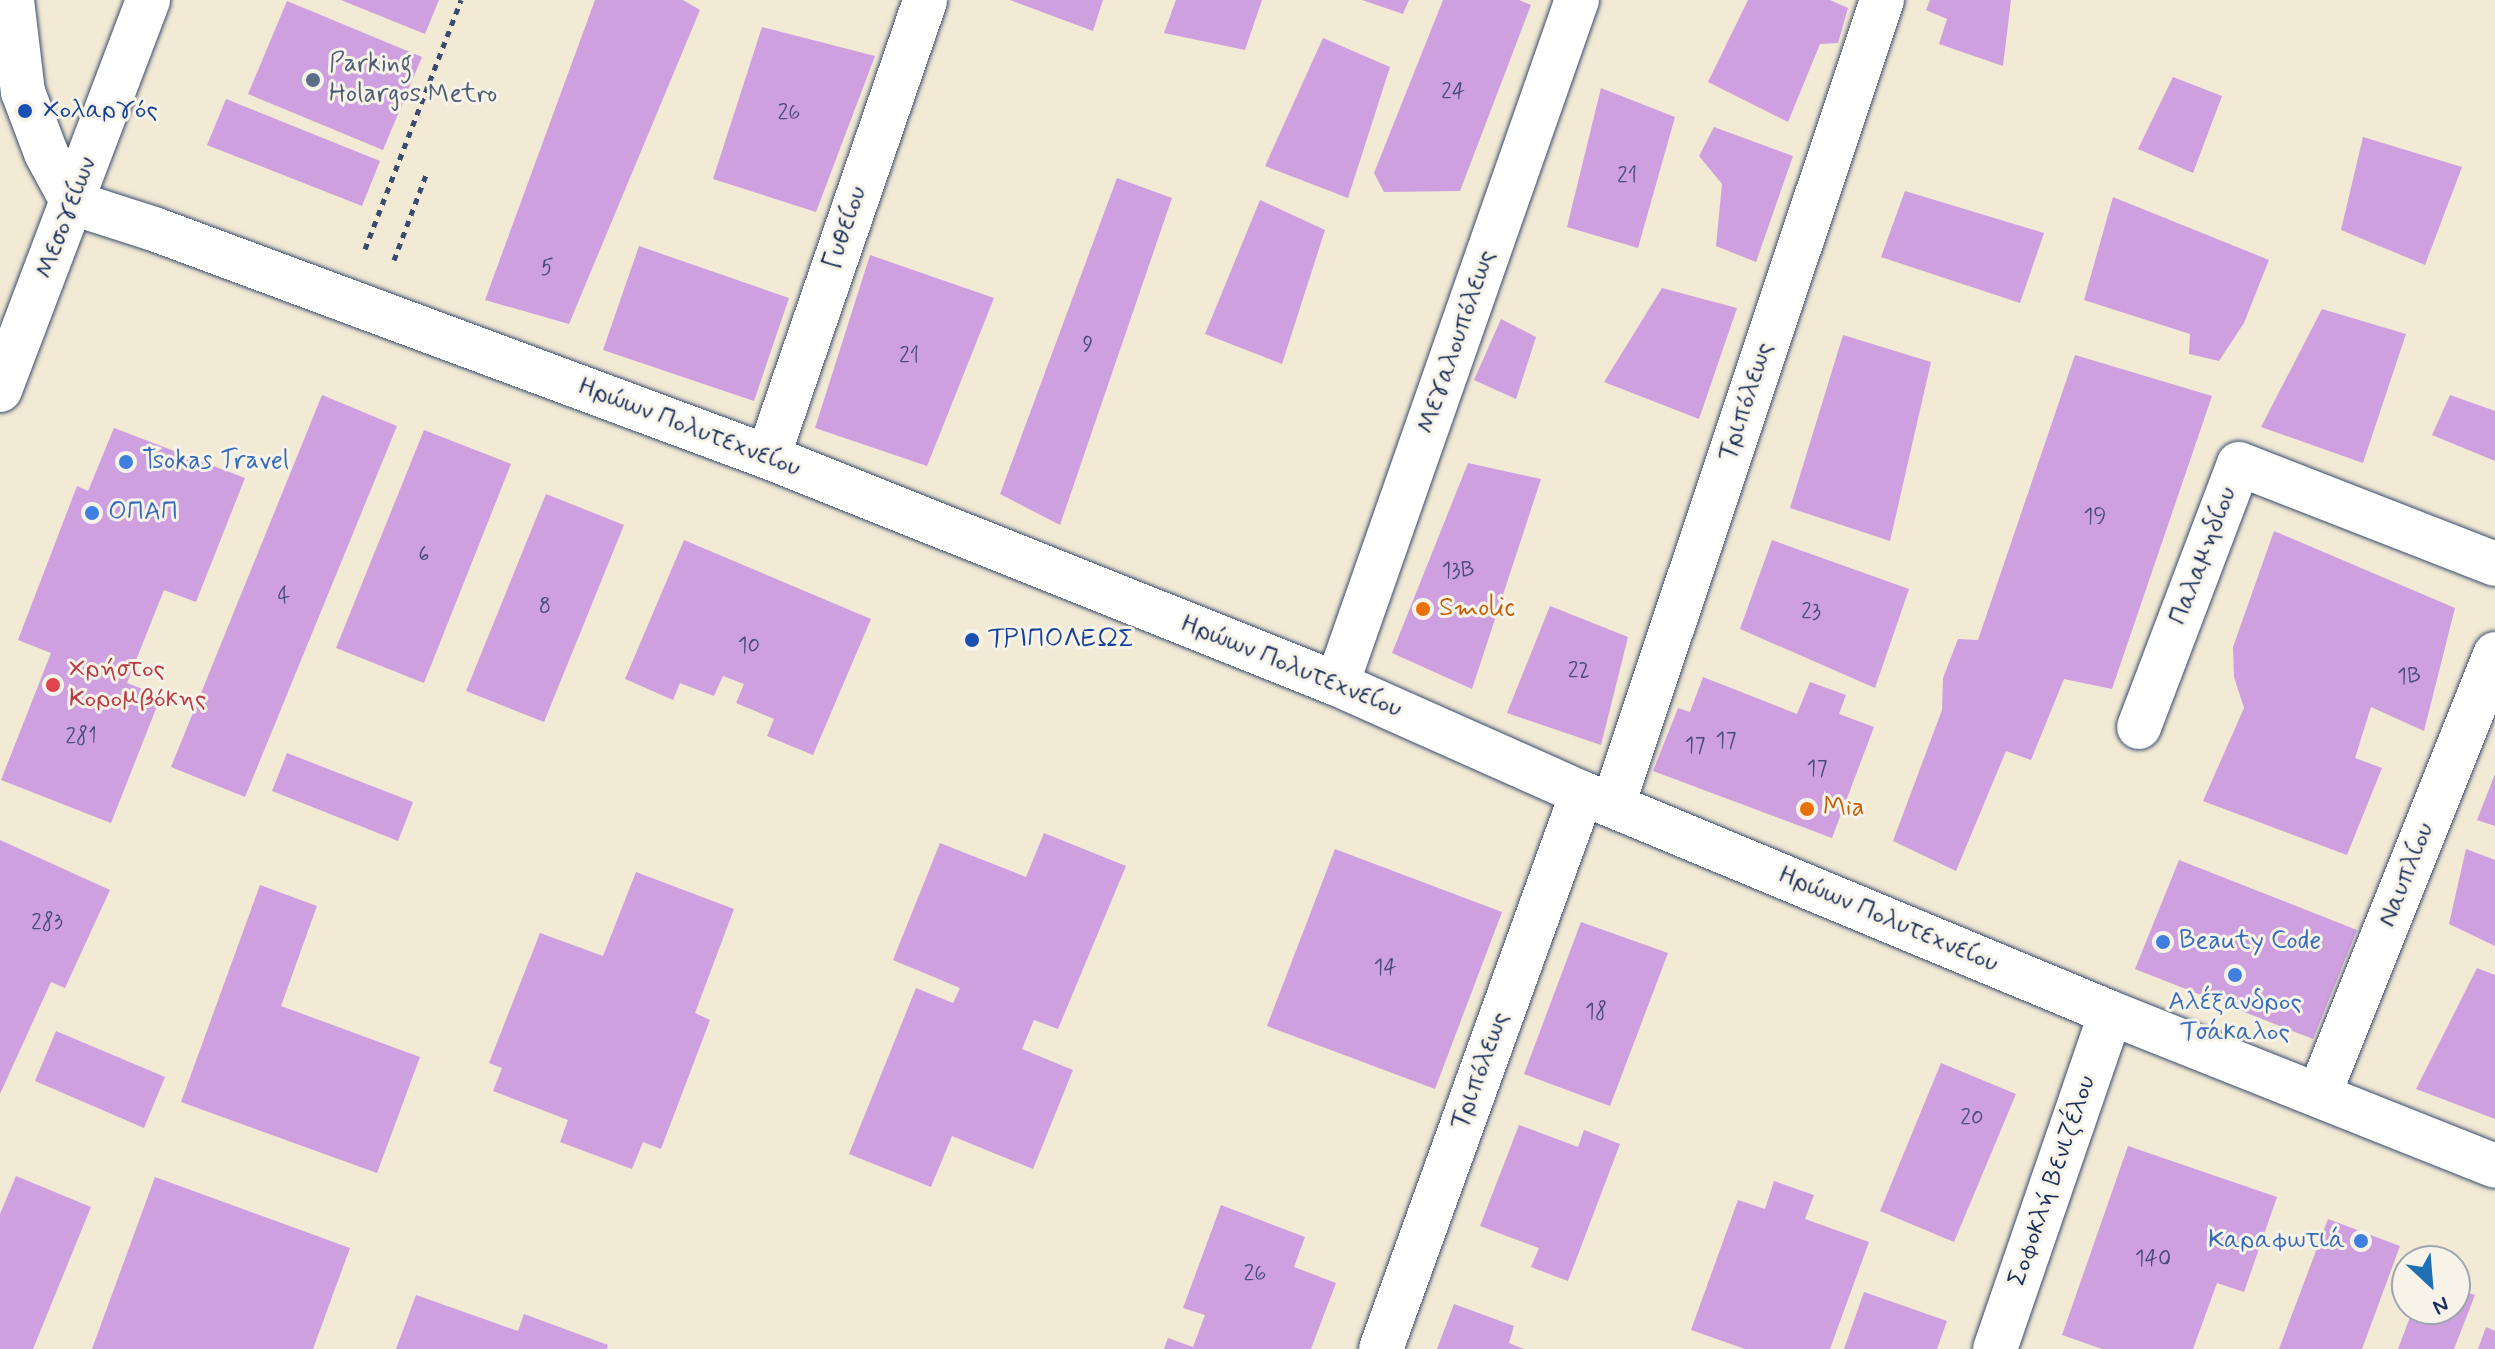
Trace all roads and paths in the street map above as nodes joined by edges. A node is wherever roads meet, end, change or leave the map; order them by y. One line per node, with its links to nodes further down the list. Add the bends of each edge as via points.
1 (11, 0): 7 (street); 9 (street, via 23,92 46,153)
2 (148, 0): 9 (street, Μεσογείων)
3 (461, 0): 10 (path)
4 (925, 0): 12 (street, Γυθείου)
5 (1577, 0): 15 (street, Μεγαλουπόλεως)
6 (1882, 0): 17 (street, Τριπόλεως)
7 (0, 27)
8 (426, 175): 10 (path)
9 (73, 203): 10 (street, Ηρώων Πολυτεχνείου); 11 (street, Μεσογείων)
10 (360, 306): 12 (street, Ηρώων Πολυτεχνείου)
11 (0, 390)
12 (768, 457): 15 (street, Ηρώων Πολυτεχνείου)
13 (2495, 564): 16 (street, Παλαμηδίου, via 2239,464)
14 (2495, 654): 19 (street, Ναυπλίου)
15 (1337, 684): 17 (street, Ηρώων Πολυτεχνείου)
16 (2139, 727)
17 (1598, 799): 18 (street, Ηρώων Πολυτεχνείου); 21 (street, Τριπόλεως)
18 (2111, 1013): 19 (street, Ηρώων Πολυτεχνείου); 22 (street, Σοφοκλή Βενιζέλου)
19 (2319, 1095): 20 (street, Ηρώων Πολυτεχνείου)
20 (2495, 1166)
21 (1381, 1349)
22 (1995, 1349)

